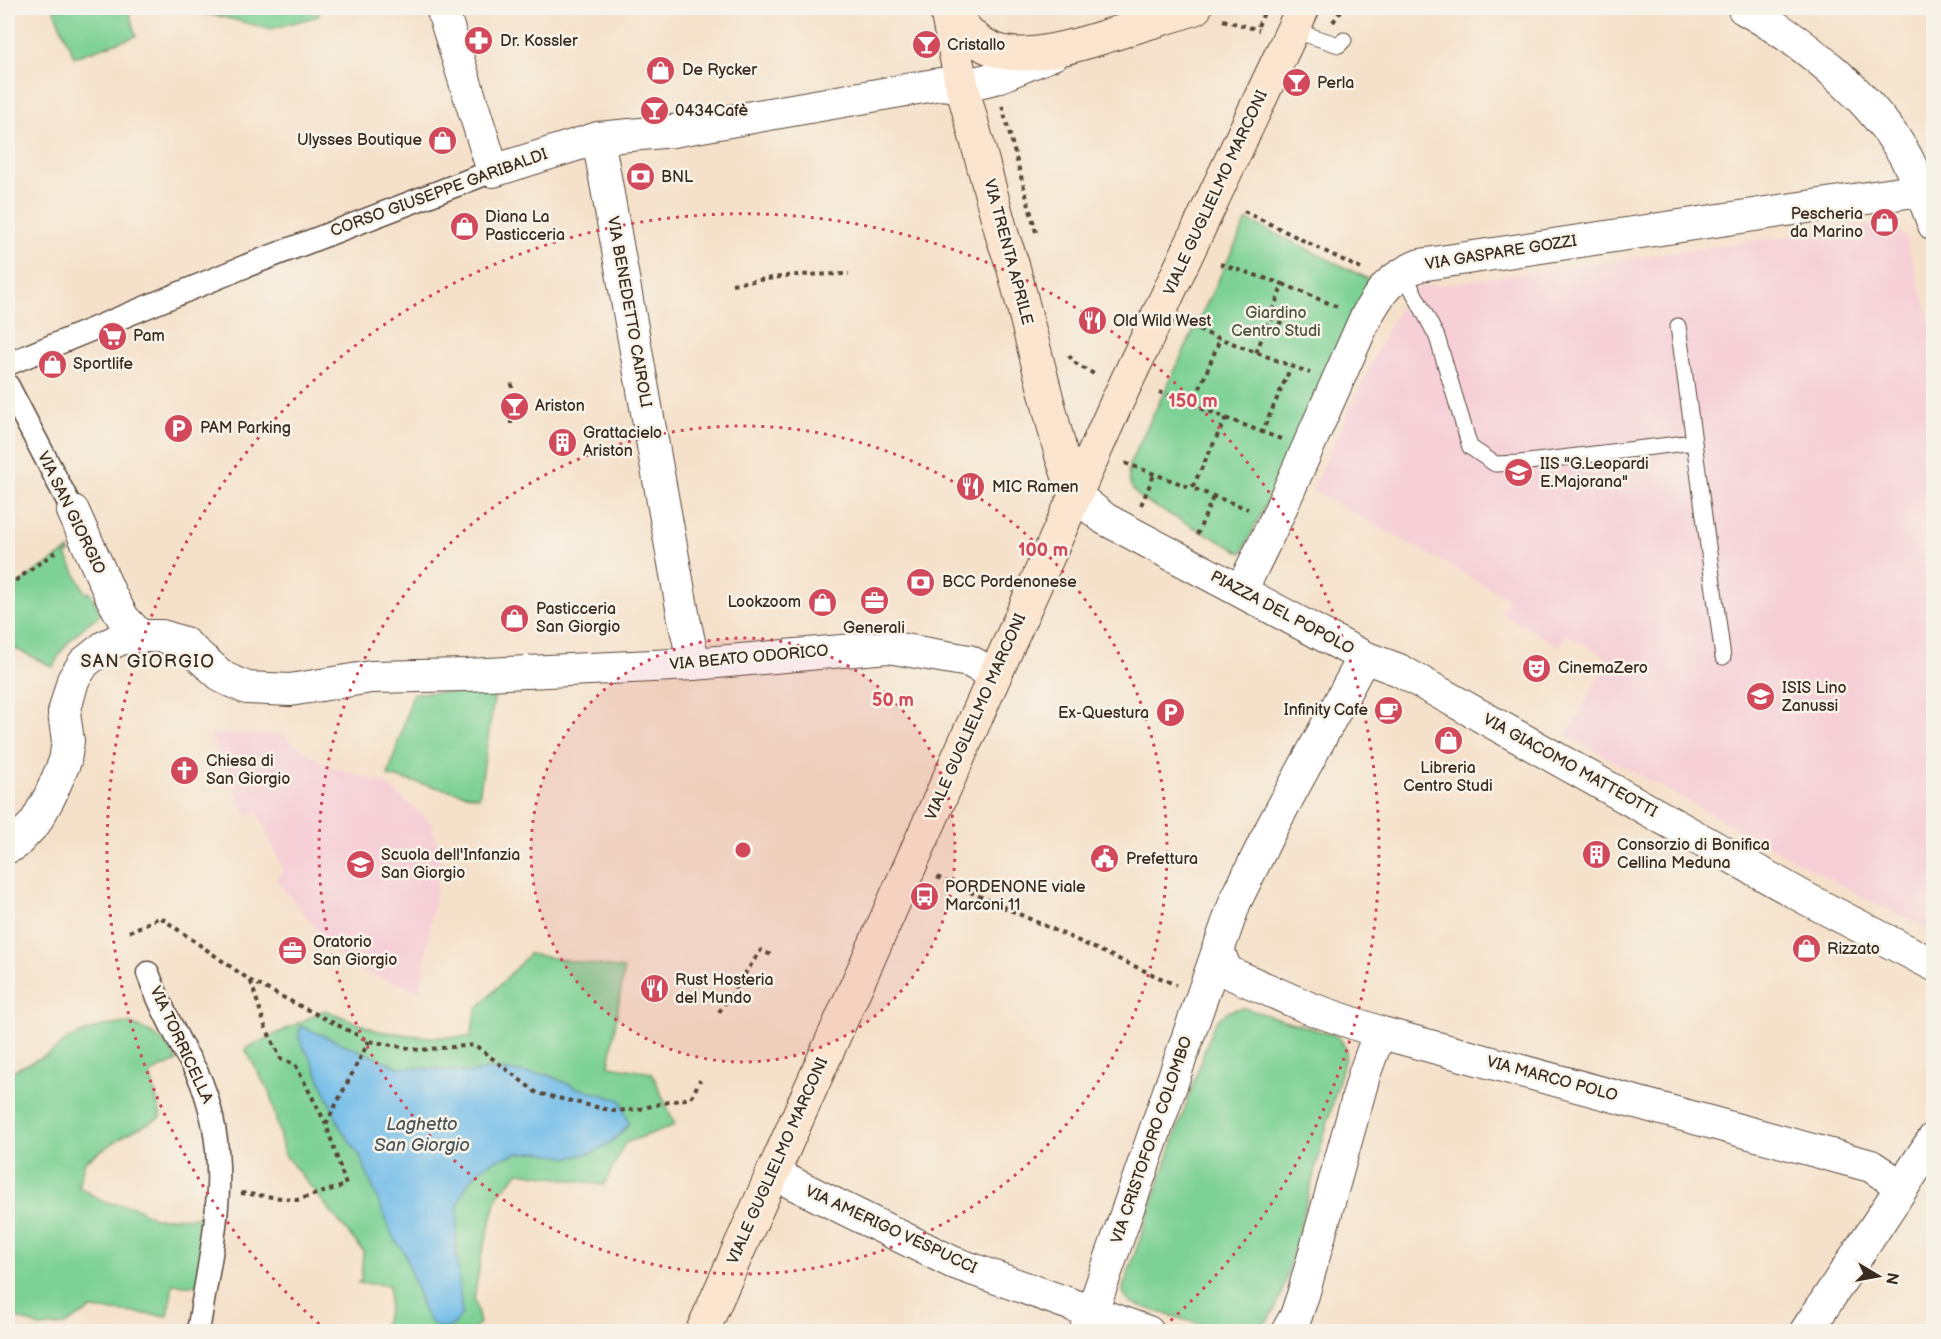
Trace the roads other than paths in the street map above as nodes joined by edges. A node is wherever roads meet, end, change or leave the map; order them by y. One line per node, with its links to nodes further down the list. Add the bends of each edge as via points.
1 (442, 8): 11 (street)
2 (946, 8): 9 (main road, VIA TRENTA APRILE)
3 (953, 8): 8 (main road, via 969,34 1004,53)
4 (1195, 8): 8 (main road)
5 (1744, 8): 12 (street, via 1798,43 1862,100 1887,128)
6 (1298, 19): 7 (lane, via 1339,45); 19 (main road, VIALE GUGLIELMO MARCONI)
7 (1344, 40)
8 (1074, 46): 9 (street, CORSO GIUSEPPE GARIBALDI, via 995,78)
9 (962, 86): 10 (street, CORSO GIUSEPPE GARIBALDI, via 940,84 673,131); 19 (main road, VIA TRENTA APRILE)
10 (598, 138): 11 (street, CORSO GIUSEPPE GARIBALDI); 25 (street, VIA BENEDETTO CAIROLI)
11 (492, 171): 16 (street, CORSO GIUSEPPE GARIBALDI)
12 (1927, 189): 13 (street); 14 (street, VIA GASPARE GOZZI, via 1420,265)
13 (1934, 224)
14 (1396, 277): 18 (lane, via 1437,337 1470,447 1495,464); 21 (street, via 1378,296 1365,319)
15 (1678, 326): 18 (lane)
16 (8, 364)
17 (8, 386): 20 (street, VIA SAN GIORGIO)
18 (1694, 442): 24 (lane)
19 (1075, 495): 21 (street, PIAZZA DEL POPOLO, via 1105,519); 26 (main road, VIALE GUGLIELMO MARCONI)
20 (78, 522): 22 (street, VIA SAN GIORGIO, via 111,596 123,618)
21 (1241, 591): 23 (street, PIAZZA DEL POPOLO)
22 (140, 636): 25 (street, VIA BEATO ODORICO, via 162,636 184,643 224,678 247,688 290,690 371,677); 27 (street, VIA BEATO ODORICO, via 120,639 93,654 73,680 64,713 68,741 65,761 35,822)
23 (1364, 657): 28 (street, PIAZZA DEL POPOLO, via 1272,827 1235,902); 29 (street, VIA GIACOMO MATTEOTTI, via 1399,670 1805,898)
24 (1723, 657)
25 (694, 664): 26 (street, VIA BEATO ODORICO, via 888,647 969,661)
26 (995, 675): 33 (main road, VIALE GUGLIELMO MARCONI)
27 (11, 846)
28 (1218, 949): 31 (street, VIA MARCO POLO, via 1230,974 1309,1008); 35 (street, VIA CRISTOFORO COLOMBO)
29 (1934, 965)
30 (148, 973): 36 (street, VIA TORRICELLA, via 201,1082 214,1122 219,1200)
31 (1382, 1033): 34 (street, VIA MARCO POLO, via 1871,1166); 39 (street, via 1365,1072 1303,1295)
32 (1934, 1139): 34 (street)
33 (772, 1173): 35 (street, VIA AMERIGO VESPUCCI, via 952,1262); 37 (main road, VIALE GUGLIELMO MARCONI)
34 (1901, 1186): 40 (street)
35 (1089, 1322): 38 (street, VIA AMERIGO VESPUCCI)
36 (198, 1332)
37 (702, 1332)
38 (1148, 1332)
39 (1287, 1332)
40 (1806, 1332)

